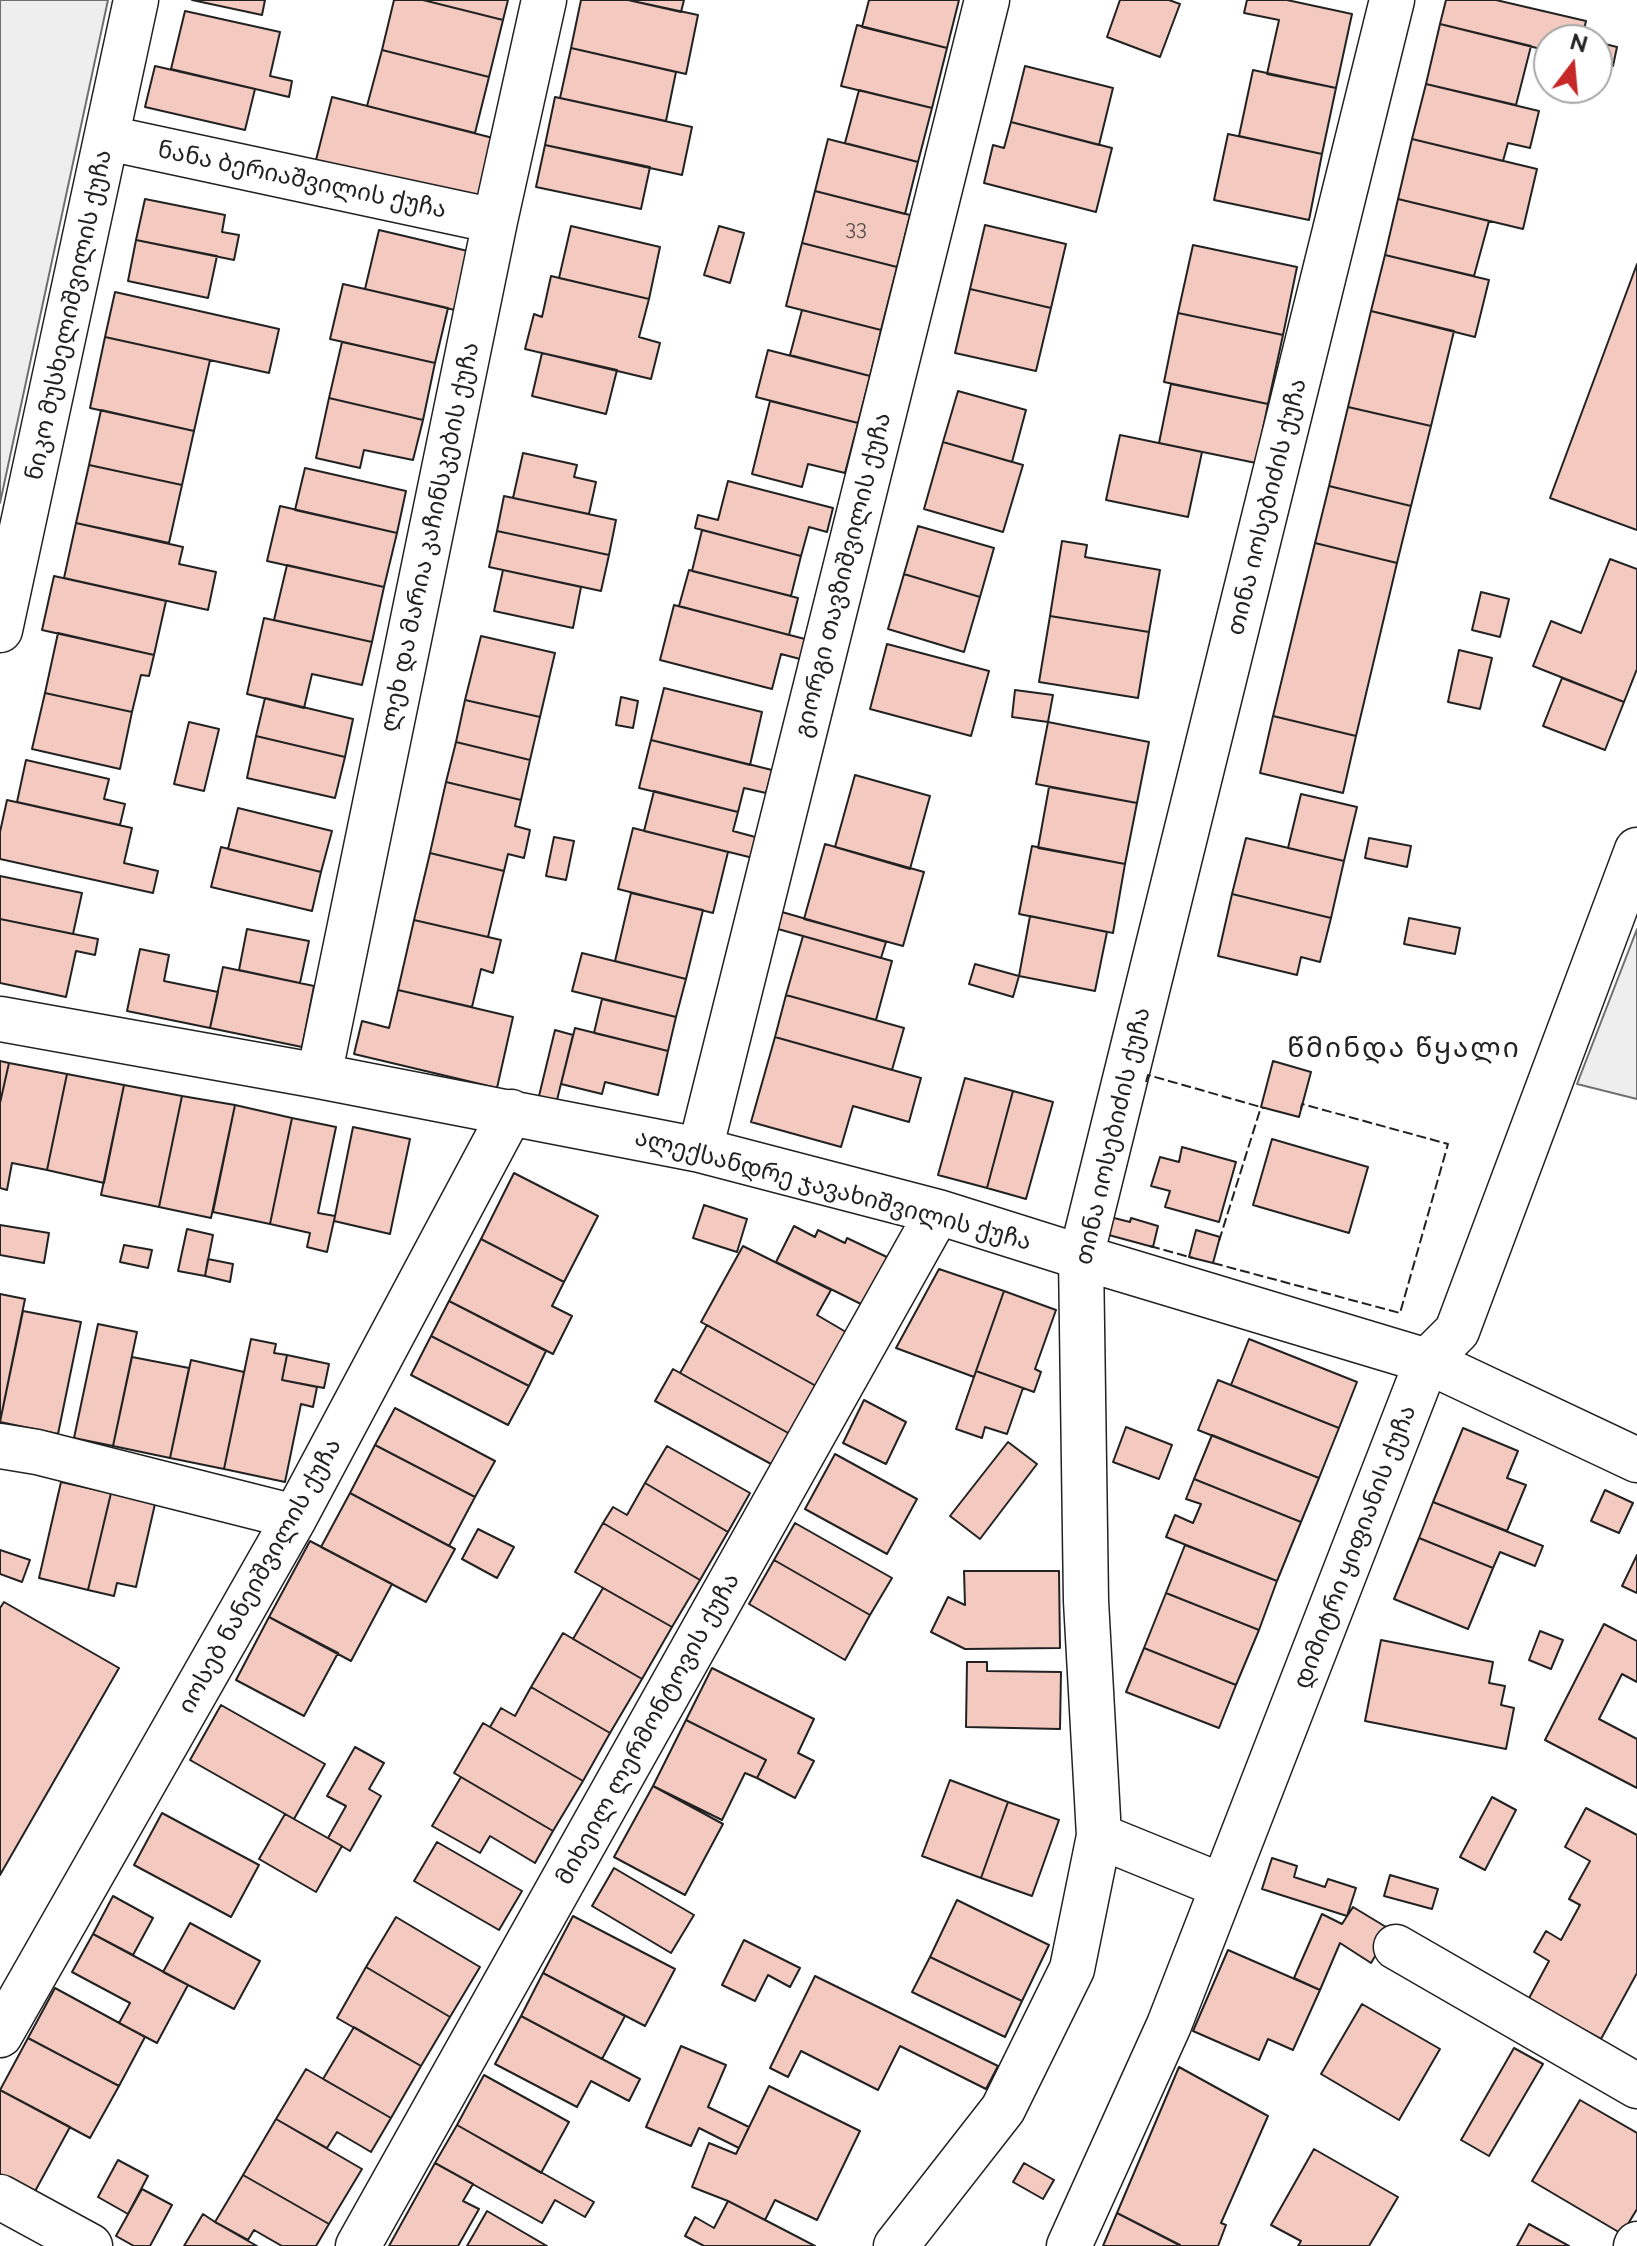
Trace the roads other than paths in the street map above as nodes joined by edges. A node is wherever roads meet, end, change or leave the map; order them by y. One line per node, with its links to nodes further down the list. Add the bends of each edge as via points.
1 (136, 0): 5 (street, ნიკო მუსხელიშვილის ქუჩა)
2 (544, 0): 6 (street, ლეხ და მარია კაჩინსკების ქუჩა)
3 (987, 0): 12 (street, გიორგი თავზიშვილის ქუჩა)
4 (1392, 0): 14 (street, თინა იოსებიძის ქუჩა)
5 (108, 138): 6 (street, ნანა ბერიაშვილის ქუჩა); 7 (street, ნიკო მუსხელიშვილის ქუჩა)
6 (495, 221): 10 (street, ლეხ და მარია კაჩინსკების ქუჩა)
7 (0, 630)
8 (1637, 850): 15 (street, დიმიტრი ყიფიანის ქუჩა, via 1457,1331)
9 (0, 1019): 10 (street, ალექსანდრე ჯავახიშვილის ქუჩა)
10 (319, 1076): 11 (street, ალექსანდრე ჯავახიშვილის ქუჩა)
11 (511, 1112): 12 (street, ალექსანდრე ჯავახიშვილის ქუჩა); 18 (street, იოსებ ნანეიშვილის ქუჩა)
12 (700, 1150): 13 (street, ალექსანდრე ჯავახიშვილის ქუჩა)
13 (938, 1212): 14 (street, ალექსანდრე ჯავახიშვილის ქუჩა); 26 (street, მიხეილ ლერმონტოვის ქუჩა)
14 (1081, 1257): 15 (street, ალექსანდრე ჯავახიშვილის ქუჩა); 19 (street, თინა იოსებიძის ქუჩა, via 1086,1601)
15 (1427, 1361): 17 (street, ალექსანდრე ჯავახიშვილის ქუჩა); 20 (street, დიმიტრი ყიფიანის ქუჩა)
16 (0, 1446): 18 (street)
17 (1637, 1460)
18 (295, 1517): 22 (street, იოსებ ნანეიშვილის ქუჩა)
19 (1099, 1836): 20 (street); 27 (street, თინა იოსებიძის ქუჩა, via 1072,1969 1003,2109)
20 (1222, 1886): 28 (street, დიმიტრი ყიფიანის ქუჩა, via 1169,2025)
21 (1396, 1947): 23 (street)
22 (0, 2035)
23 (1637, 2086)
24 (0, 2197): 25 (street)
25 (90, 2246)
26 (358, 2246)
27 (896, 2246)
28 (1069, 2246)

